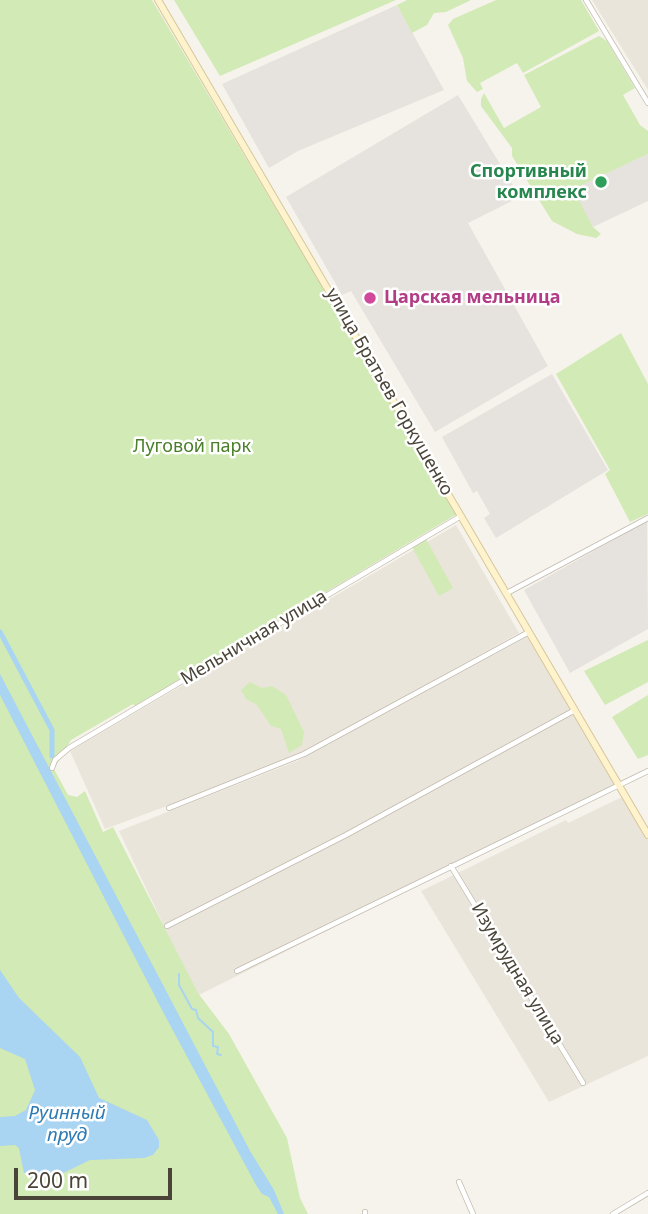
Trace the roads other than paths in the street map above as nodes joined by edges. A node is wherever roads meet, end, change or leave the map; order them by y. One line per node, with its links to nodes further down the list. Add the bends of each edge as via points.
1 (158, 0): 4 (street, улица Братьев Горкушенко)
2 (586, 0): 3 (street)
3 (648, 103)
4 (461, 516): 6 (street, улица Братьев Горкушенко); 9 (street, Мельничная улица, via 69,748)
5 (648, 518): 6 (street)
6 (507, 593): 7 (street, улица Братьев Горкушенко)
7 (530, 632): 8 (street, улица Братьев Горкушенко); 12 (street, via 304,754)
8 (575, 710): 11 (street, улица Братьев Горкушенко); 15 (street)
9 (52, 768)
10 (648, 771): 11 (street)
11 (619, 787): 13 (street, улица Братьев Горкушенко); 14 (street)
12 (169, 808)
13 (648, 835)
14 (451, 866): 16 (street); 17 (street, Изумрудная улица)
15 (167, 926)
16 (237, 971)
17 (583, 1083)
18 (459, 1182): 20 (street)
19 (648, 1193): 21 (street)
20 (473, 1214)
21 (613, 1214)

